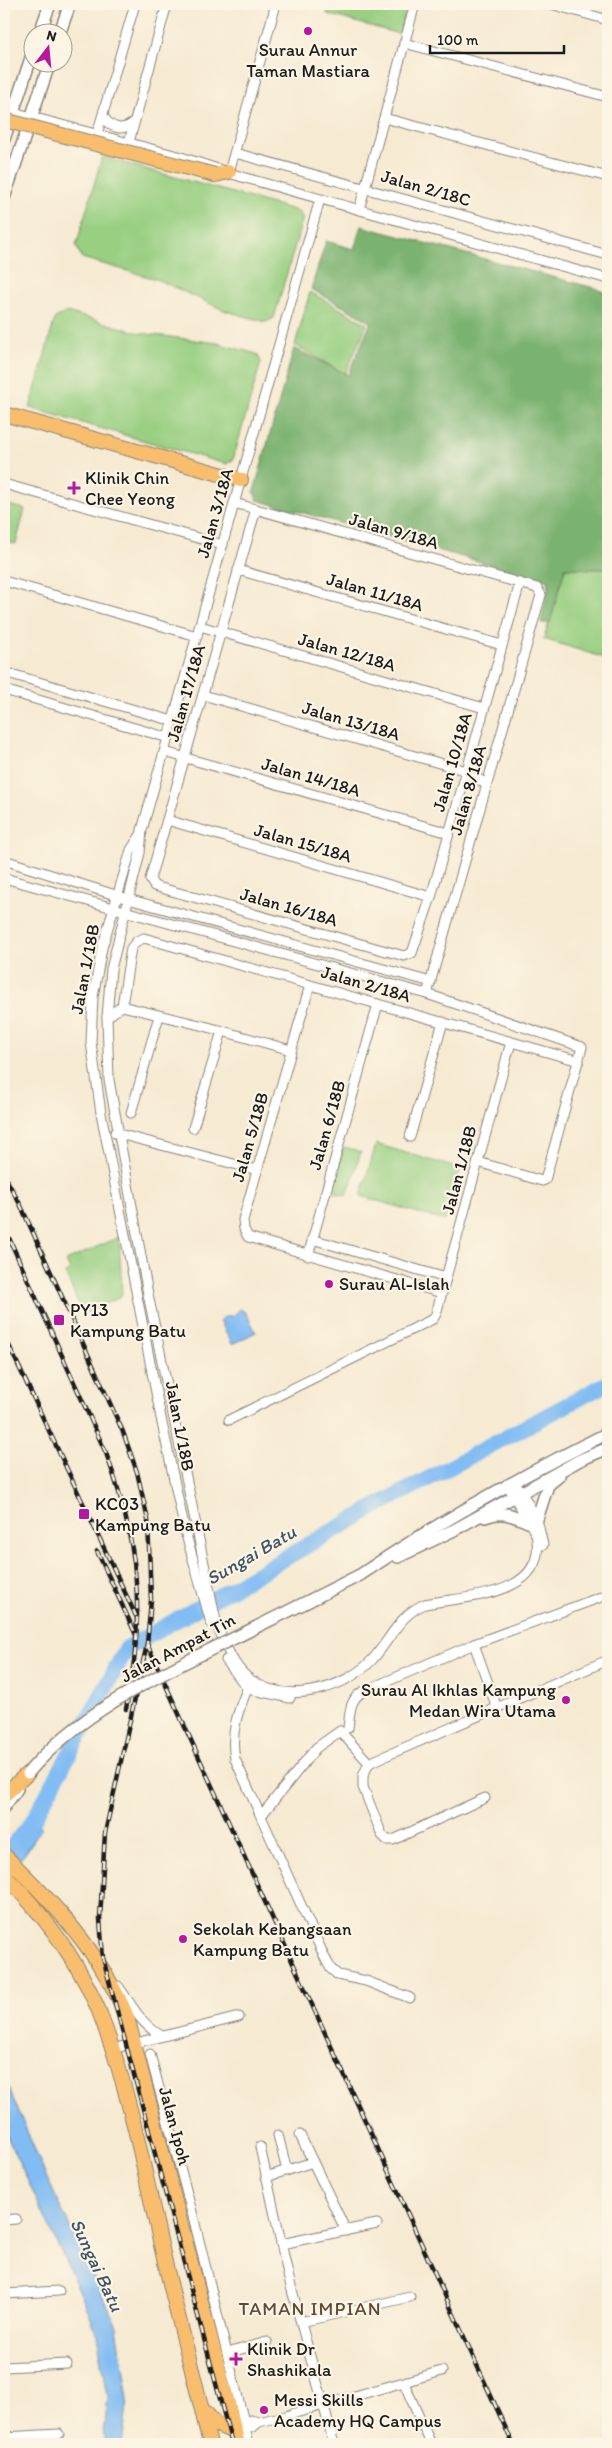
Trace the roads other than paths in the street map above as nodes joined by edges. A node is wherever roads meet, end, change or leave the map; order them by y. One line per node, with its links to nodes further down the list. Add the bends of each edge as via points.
1 (50, 4): 9 (street)
2 (70, 4): 10 (street)
3 (135, 4): 15 (street)
4 (167, 4): 19 (street)
5 (276, 4): 23 (street)
6 (415, 4): 11 (street)
7 (551, 4): 8 (street)
8 (608, 20)
9 (44, 22)
10 (64, 22)
11 (404, 43): 14 (street); 18 (street)
12 (25, 72): 16 (street)
13 (47, 72): 17 (street)
14 (608, 97)
15 (103, 115): 19 (street, via 114,127 122,128); 20 (street)
16 (8, 116): 17 (street); 21 (street); 24 (main road, bridge, via 215,175)
17 (32, 117): 20 (street); 27 (street)
18 (384, 118): 25 (street); 26 (street)
19 (133, 123): 22 (street)
20 (97, 134): 22 (street)
21 (4, 139)
22 (129, 142): 24 (street)
23 (235, 153): 24 (street); 26 (street, Jalan 2/18C)
24 (229, 172): 28 (street)
25 (608, 177)
26 (365, 188): 29 (street); 30 (street, Jalan 2/18C)
27 (4, 198)
28 (320, 199): 29 (street); 33 (street, Jalan 3/18A)
29 (359, 210): 31 (street)
30 (608, 255)
31 (608, 279)
32 (4, 414): 33 (main road)
33 (241, 480): 35 (street, Jalan 3/18A)
34 (4, 484): 37 (street)
35 (234, 503): 36 (street, Jalan 9/18A); 37 (street, Jalan 3/18A)
36 (256, 509): 38 (street, Jalan 17/18A); 40 (street, Jalan 9/18A)
37 (223, 545): 42 (street, Jalan 3/18A)
38 (238, 570): 43 (street, Jalan 17/18A); 45 (street, Jalan 11/18A)
39 (4, 581): 44 (street)
40 (520, 583): 41 (street, Jalan 9/18A, via 537,588); 45 (street, Jalan 10/18A)
41 (540, 595): 57 (street, Jalan 8/18A)
42 (200, 626): 43 (street, Jalan 12/18A); 44 (street, Jalan 3/18A)
43 (221, 632): 50 (street, Jalan 17/18A); 51 (street, Jalan 12/18A)
44 (197, 636): 52 (street, Jalan 3/18A)
45 (502, 645): 51 (street, Jalan 10/18A)
46 (4, 672): 47 (street)
47 (23, 678): 49 (street); 52 (street)
48 (4, 690): 49 (street)
49 (19, 694): 53 (street)
50 (203, 694): 55 (street, Jalan 17/18A); 56 (street, Jalan 13/18A)
51 (484, 708): 56 (street, Jalan 10/18A)
52 (173, 721): 53 (street, Jalan 3/18A)
53 (168, 738): 54 (street, Jalan 3/18A)
54 (165, 752): 55 (street, Jalan 14/18A); 60 (street, Jalan 3/18A)
55 (185, 758): 58 (street, Jalan 17/18A); 59 (street, Jalan 14/18A)
56 (466, 771): 57 (street, Jalan 13/18A); 59 (street, Jalan 10/18A)
57 (487, 786): 70 (street, Jalan 8/18A)
58 (167, 820): 63 (street, Jalan 17/18A, via 150,879); 65 (street, Jalan 15/18A)
59 (449, 833): 65 (street, Jalan 10/18A)
60 (140, 836): 64 (street, Jalan 3/18A, via 132,850); 66 (street, Jalan 3/18A, via 140,853)
61 (4, 860): 64 (street, Jalan 2/18A)
62 (4, 878): 67 (street, Jalan 2/18A)
63 (154, 886): 69 (street, Jalan 16/18A, via 404,956 409,956)
64 (118, 895): 66 (street, Jalan 2/18A); 67 (street, Jalan 1/18B)
65 (431, 897): 69 (street, Jalan 10/18A)
66 (128, 898): 68 (street, Jalan 1/18B); 70 (street, Jalan 2/18A)
67 (114, 910): 68 (street, Jalan 2/18A); 85 (street, Jalan 1/18B, via 102,948 91,1019 94,1067)
68 (124, 913): 72 (street, Jalan 1/18B); 73 (street, Jalan 2/18A)
69 (414, 950)
70 (431, 982): 73 (street, Jalan 8/18A)
71 (310, 984): 74 (street, Jalan 2/18A); 75 (street, Jalan 2/18A, via 144,938 131,948); 81 (street, Jalan 5/18B)
72 (108, 994): 75 (street); 77 (street, Jalan 1/18B)
73 (427, 994): 82 (street, Jalan 2/18A, via 580,1046)
74 (378, 1004): 78 (street, Jalan 2/18A); 90 (street, Jalan 6/18B)
75 (122, 1006): 76 (street); 77 (street)
76 (158, 1016): 79 (street); 83 (street)
77 (107, 1017): 86 (street, Jalan 1/18B, via 109,1080)
78 (443, 1022): 80 (street, Jalan 2/18A); 87 (street)
79 (222, 1031): 81 (street); 84 (street)
80 (511, 1042): 82 (street, Jalan 2/18A); 88 (street, Jalan 1/18B)
81 (291, 1050): 89 (street, Jalan 5/18B)
82 (579, 1061): 88 (street, via 545,1180)
83 (131, 1114)
84 (193, 1128)
85 (106, 1130): 86 (street); 102 (street, Jalan 1/18B)
86 (118, 1134): 89 (street); 101 (street, Jalan 1/18B)
87 (410, 1137)
88 (478, 1162): 92 (street, Jalan 1/18B)
89 (257, 1170): 91 (street, Jalan 5/18B, via 243,1220 248,1237)
90 (312, 1239): 91 (street, Jalan 6/18B); 92 (street)
91 (308, 1256): 93 (street)
92 (446, 1278): 93 (street, Jalan 1/18B)
93 (442, 1293): 94 (street, Jalan 1/18B, via 433,1319)
94 (229, 1420)
95 (608, 1433): 98 (street, Jalan Ampat Tin)
96 (608, 1448): 97 (street, Jalan Ampat Tin)
97 (594, 1454): 99 (street, Jalan Ampat Tin); 100 (street, via 552,1480)
98 (511, 1482): 99 (street); 105 (street, Jalan Ampat Tin, via 422,1534)
99 (517, 1493): 100 (street); 103 (street, Jalan Ampat Tin)
100 (532, 1521): 103 (street, via 500,1513); 109 (street, via 543,1540 542,1556 537,1571 522,1585 496,1597 417,1613 405,1623 374,1665 332,1690 293,1699 268,1695)
101 (195, 1522): 102 (street); 104 (street, Jalan 1/18B)
102 (184, 1526): 104 (street, Jalan 1/18B)
103 (454, 1530): 105 (street, Jalan Ampat Tin)
104 (202, 1570): 109 (street, Jalan 1/18B, via 215,1627)
105 (360, 1576): 113 (street, Jalan Ampat Tin, bridge, via 120,1698 79,1724)
106 (601, 1597): 107 (street)
107 (474, 1644): 110 (street); 111 (street, via 355,1696)
108 (608, 1660): 110 (street)
109 (249, 1685): 118 (street, via 236,1718 233,1746 235,1759)
110 (497, 1708): 112 (street)
111 (348, 1728)
112 (370, 1763): 115 (street, via 363,1776 363,1787 387,1840); 118 (street, via 340,1731 316,1748)
113 (28, 1773): 114 (main road); 116 (street, Jalan Ampat Tin); 117 (street, Jalan Ampat Tin)
114 (4, 1795)
115 (485, 1798)
116 (4, 1799)
117 (4, 1807)
118 (261, 1816): 122 (street, via 331,1970 342,1977 366,1981)
119 (4, 1855): 121 (main road, Jalan Ipoh)
120 (4, 1875): 126 (main road, via 62,1943 96,2002)
121 (86, 1943): 124 (street, via 139,2019); 125 (main road, Jalan Ipoh, via 117,1994)
122 (410, 1998)
123 (239, 2017): 124 (street)
124 (162, 2036): 125 (street); 127 (street)
125 (135, 2043): 126 (street); 128 (main road, Jalan Ipoh)
126 (112, 2049): 151 (main road, via 127,2091)
127 (150, 2054): 128 (street); 145 (street)
128 (144, 2087): 152 (main road, Jalan Ipoh)
129 (278, 2135): 133 (street)
130 (300, 2135): 132 (street)
131 (260, 2147): 134 (street)
132 (312, 2162): 133 (street); 138 (street)
133 (287, 2171): 134 (street)
134 (266, 2177): 139 (street)
135 (16, 2219): 136 (street)
136 (4, 2220)
137 (377, 2224): 138 (street)
138 (346, 2231): 139 (street)
139 (281, 2244): 143 (street)
140 (59, 2291): 141 (street)
141 (4, 2294)
142 (410, 2296): 143 (street)
143 (301, 2322): 150 (street)
144 (267, 2342): 145 (street)
145 (227, 2353): 152 (street)
146 (67, 2364): 147 (street)
147 (4, 2367)
148 (442, 2371): 149 (street)
149 (404, 2383): 150 (street); 159 (street)
150 (323, 2405): 152 (street); 158 (street)
151 (201, 2408): 152 (main road); 155 (main road)
152 (236, 2430): 156 (main road); 157 (street)
153 (59, 2434): 154 (street)
154 (5, 2440)
155 (210, 2444)
156 (218, 2444)
157 (249, 2444)
158 (334, 2444)
159 (431, 2444)

